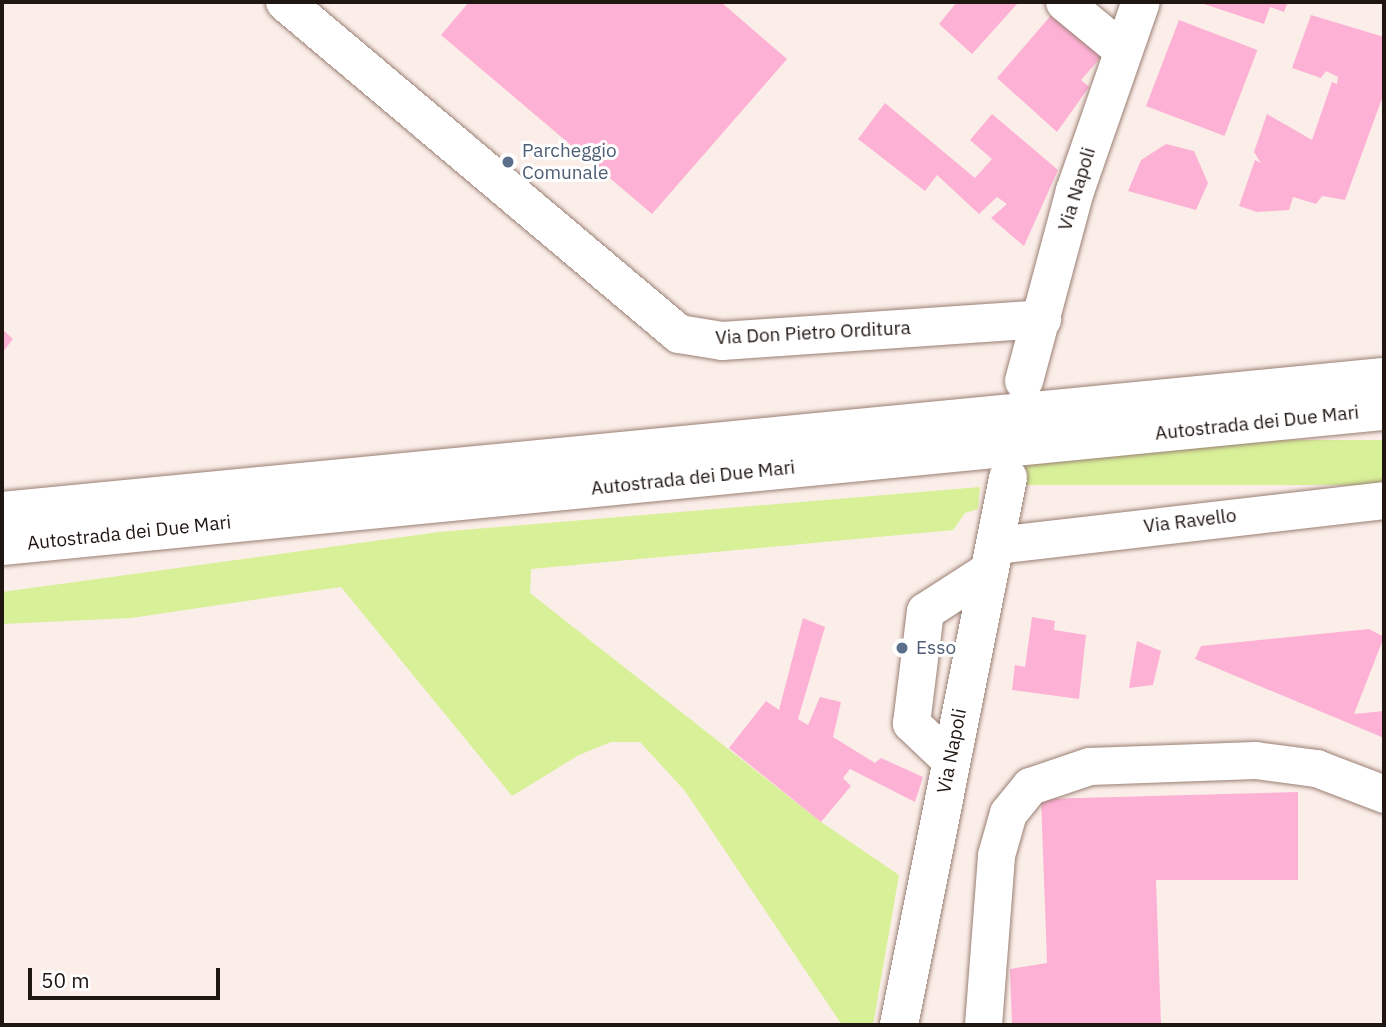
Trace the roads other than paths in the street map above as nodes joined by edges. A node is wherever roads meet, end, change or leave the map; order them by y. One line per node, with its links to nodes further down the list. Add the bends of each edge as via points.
1 (285, 2): 5 (main road, Via Don Pietro Orditura, via 679,334 722,341)
2 (1064, 2): 4 (street)
3 (1141, 2): 4 (main road, Via Napoli)
4 (1122, 50): 5 (main road, Via Napoli)
5 (1042, 319): 7 (main road, Via Napoli)
6 (1384, 377): 11 (main road, Autostrada dei Due Mari)
7 (1024, 381)
8 (1384, 411): 12 (main road, Autostrada dei Due Mari)
9 (1008, 478): 13 (main road, Via Napoli)
10 (1384, 500): 13 (street, Via Ravello)
11 (2, 511)
12 (2, 546)
13 (993, 557): 14 (main road, Via Napoli); 14 (street, via 925,611 911,723)
14 (950, 760): 16 (main road, Via Napoli)
15 (1384, 794): 17 (street, via 1316,768 1255,760 1089,766 1030,786 1008,813 996,855)
16 (899, 1025)
17 (983, 1025)

